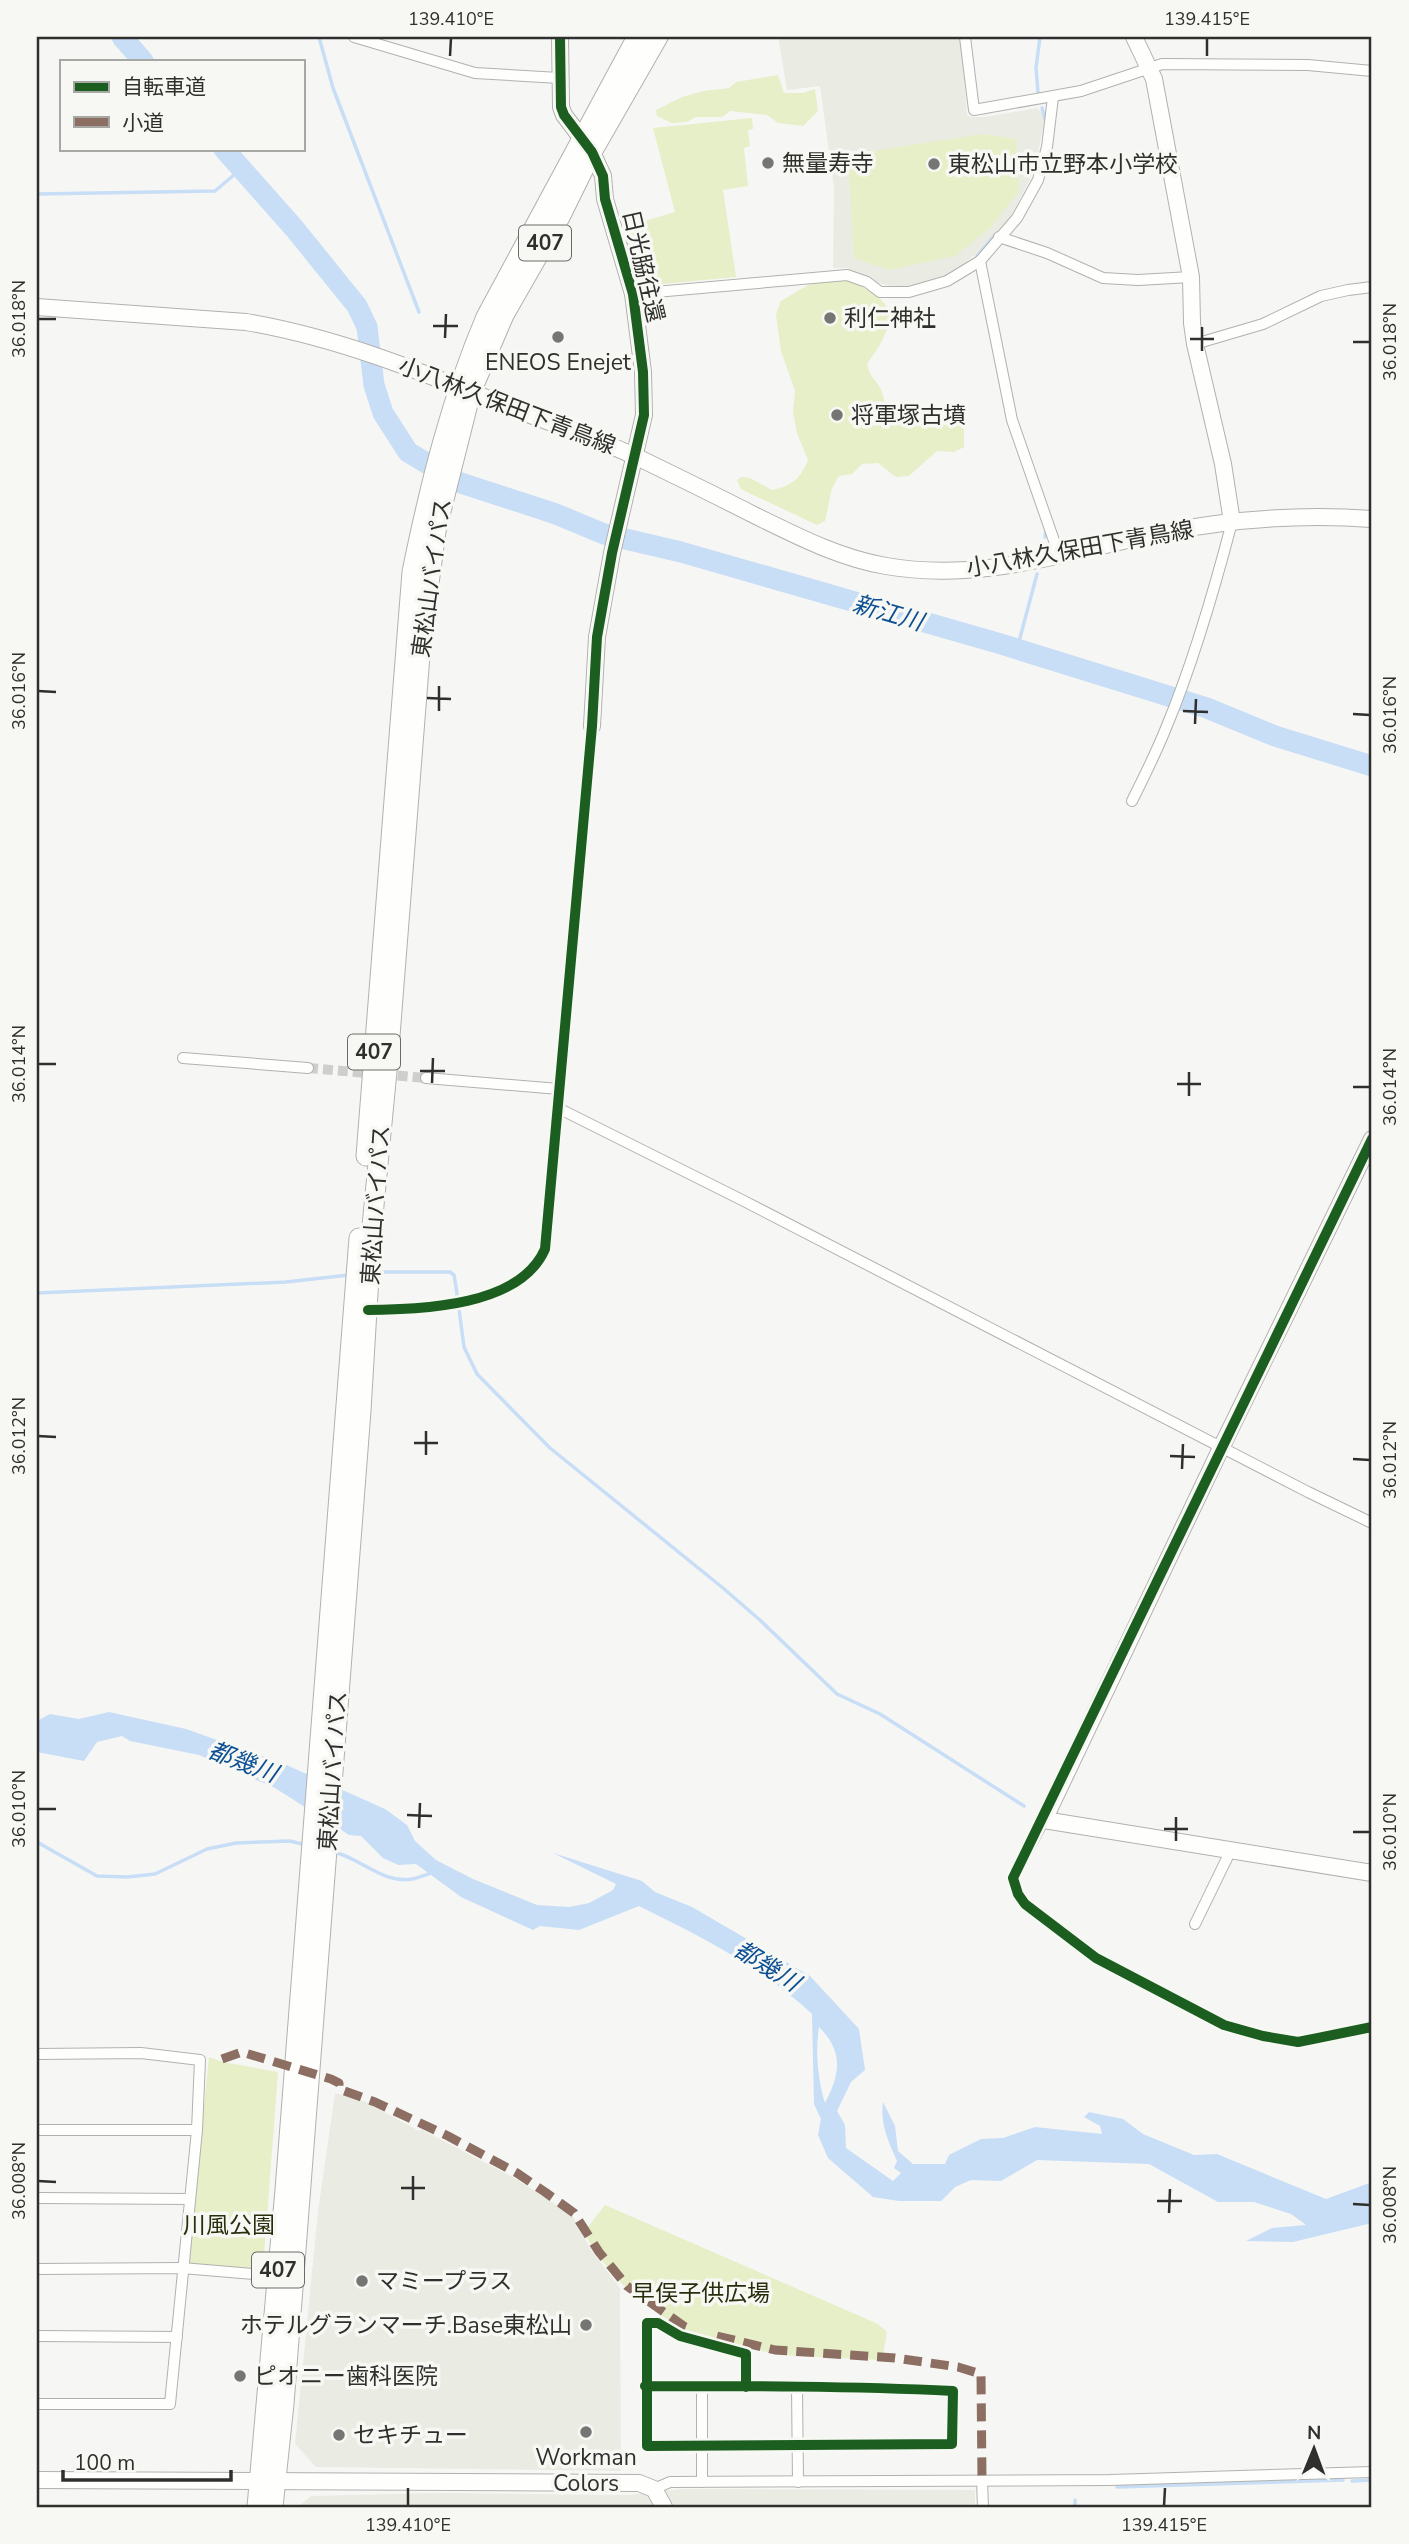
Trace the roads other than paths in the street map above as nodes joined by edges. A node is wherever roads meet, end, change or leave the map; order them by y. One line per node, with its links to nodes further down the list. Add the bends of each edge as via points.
1 (354, 37): 9 (street, via 475,74)
2 (560, 37): 9 (street, 日光脇往還)
3 (638, 37): 11 (highway, 東松山バイパス / 407)
4 (658, 37): 11 (highway, 東松山バイパス / 407)
5 (965, 37): 10 (street, via 974,110)
6 (1134, 37): 7 (street)
7 (1151, 68): 8 (street, via 1172,64 1308,65); 10 (street); 14 (street)
8 (1372, 71)
9 (559, 78): 11 (street, 日光脇往還, via 564,115)
10 (1053, 97): 12 (street, via 1038,180 1017,218)
11 (587, 146): 16 (street, 日光脇往還, via 603,176 605,200); 19 (highway, 東松山バイパス / 407, via 560,217)
12 (999, 237): 13 (street); 14 (street, via 1103,278)
13 (980, 261): 16 (street, via 947,281 909,292 880,292 847,275); 24 (street, via 1012,420)
14 (1191, 276): 18 (street)
15 (1372, 288): 18 (street, via 1321,296 1263,324)
16 (633, 294): 20 (street, 日光脇往還, via 645,415)
17 (37, 307): 19 (street, 小八林久保田下青鳥線, via 272,326 389,359)
18 (1195, 344): 23 (street)
19 (465, 389): 20 (street, 小八林久保田下青鳥線); 21 (highway, 東松山バイパス / 407)
20 (636, 456): 24 (street, 小八林久保田下青鳥線, via 803,539 855,559 916,571 950,572); 25 (street, 日光脇往還, via 597,637)
21 (436, 495): 33 (highway, 東松山バイパス / 407); 36 (highway, 東松山バイパス / 407, via 412,572)
22 (1372, 519): 23 (street, 小八林久保田下青鳥線)
23 (1232, 522): 24 (street, 小八林久保田下青鳥線); 26 (street, via 1187,672)
24 (1059, 555)
25 (592, 726): 30 (street)
26 (1132, 802)
27 (183, 1058): 28 (street)
28 (308, 1068)
29 (426, 1078): 30 (street)
30 (559, 1089): 31 (street)
31 (558, 1108): 33 (street, via 545,1250 540,1262 513,1285 477,1298 410,1309); 34 (street)
32 (1372, 1139): 34 (street)
33 (368, 1310): 36 (highway, 東松山バイパス / 407)
34 (1222, 1446): 35 (street); 37 (street)
35 (1372, 1523)
36 (337, 1619): 42 (highway, 東松山バイパス / 407)
37 (1044, 1820): 38 (street); 41 (street, via 1013,1878 1018,1894 1096,1958 1223,2025 1263,2036 1298,2042)
38 (1230, 1850): 39 (street); 40 (street)
39 (1372, 1873)
40 (1195, 1924)
41 (1372, 2027)
42 (305, 2035): 50 (highway, 東松山バイパス / 407); 62 (highway, 東松山バイパス / 407)
43 (37, 2054): 45 (street, via 141,2053 200,2060)
44 (37, 2130): 45 (street)
45 (197, 2130): 47 (street)
46 (37, 2198): 47 (street)
47 (190, 2199): 49 (street)
48 (37, 2269): 49 (street)
49 (182, 2269): 50 (street); 52 (street)
50 (277, 2276): 62 (highway, 東松山バイパス / 407)
51 (37, 2336): 52 (street)
52 (177, 2337): 57 (street, via 170,2403)
53 (645, 2386): 54 (street); 55 (street, via 647,2323 658,2323 680,2336 746,2354); 58 (street, via 647,2446)
54 (702, 2386): 55 (street); 58 (street)
55 (746, 2387): 56 (street)
56 (796, 2387): 59 (street); 59 (street, via 953,2391 952,2444)
57 (37, 2404)
58 (702, 2446): 59 (street); 64 (street)
59 (798, 2446): 65 (street)
60 (1372, 2472): 63 (street)
61 (37, 2480): 62 (street)
62 (268, 2481): 66 (street, via 639,2483); 67 (highway, 東松山バイパス / 407); 68 (highway, 東松山バイパス / 407)
63 (982, 2481): 65 (street); 70 (street)
64 (702, 2482): 65 (street); 66 (street, via 670,2482)
65 (798, 2482)
66 (654, 2488): 69 (street)
67 (257, 2507)
68 (273, 2507)
69 (664, 2507)
70 (982, 2507)

